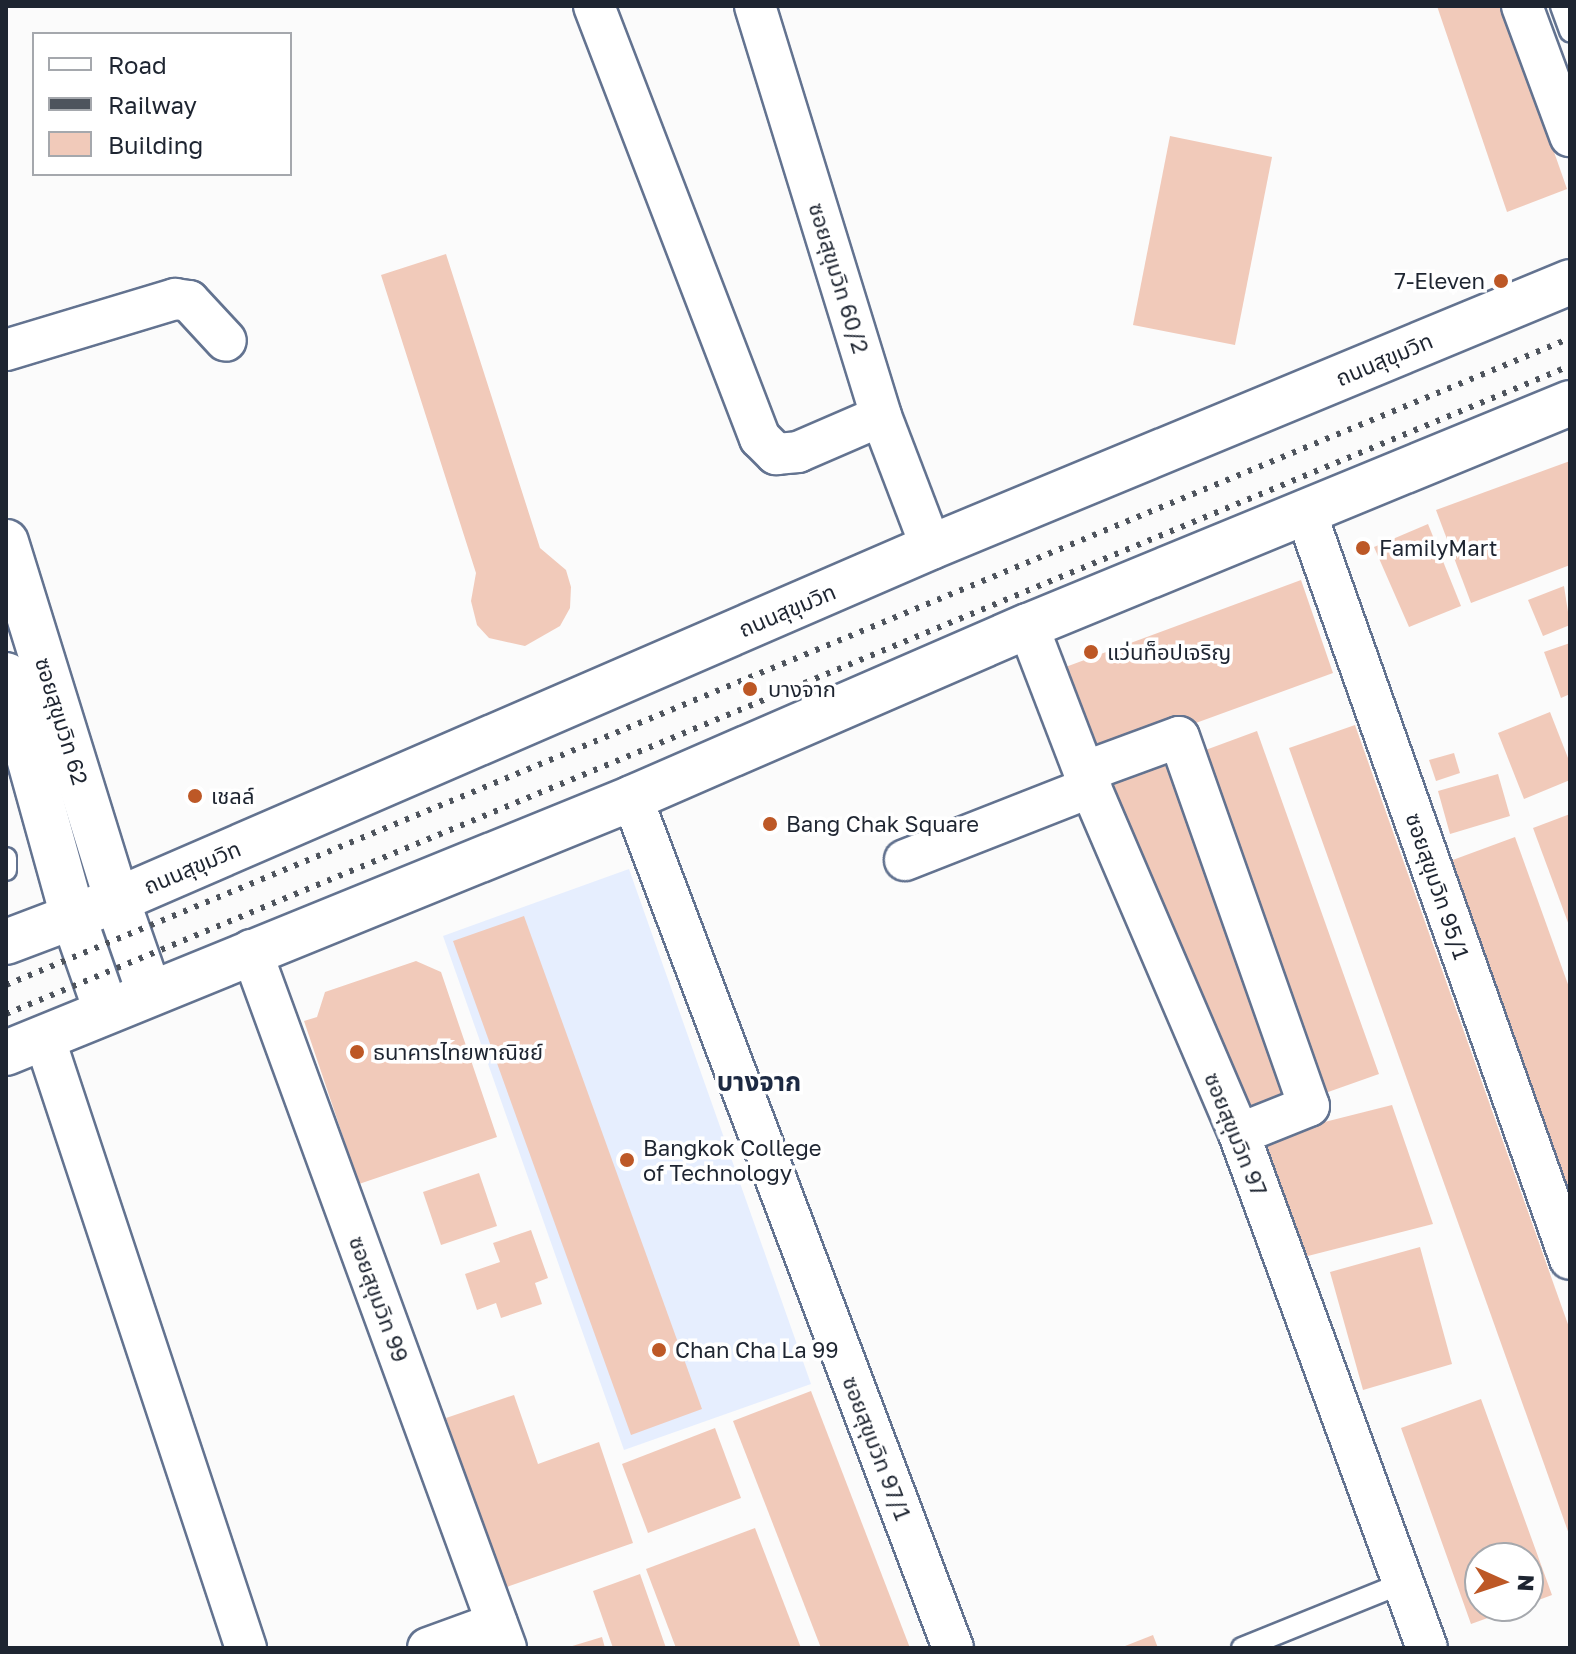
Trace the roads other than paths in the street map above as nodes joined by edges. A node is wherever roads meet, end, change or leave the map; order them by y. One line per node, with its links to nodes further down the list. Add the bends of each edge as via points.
1 (594, 6): 11 (street, via 760,438 776,454 798,452)
2 (755, 6): 11 (street, ซอยสุขุมวิท 60/2)
3 (1522, 6): 6 (street)
4 (1561, 6): 5 (lane)
5 (1570, 31)
6 (1570, 136)
7 (1570, 282): 14 (main road, ถนนสุขุมวิท)
8 (226, 341): 9 (street, via 189,301 175,299)
9 (6, 350)
10 (1570, 403): 12 (main road)
11 (881, 416): 14 (street, ซอยสุขุมวิท 60/2)
12 (1306, 513): 15 (main road); 30 (street, ซอยสุขุมวิท 95/1)
13 (6, 542): 22 (main road, ซอยสุขุมวิท 62)
14 (931, 547): 22 (main road, ถนนสุขุมวิท)
15 (1028, 626): 17 (street, ซอยสุขุมวิท 97); 18 (main road)
16 (6, 675): 23 (main road, ซอยสุขุมวิท 62)
17 (1087, 779): 20 (street); 29 (street, ซอยสุขุมวิท 97); 29 (street, via 1179,737 1309,1106)
18 (632, 798): 25 (main road); 35 (street, ซอยสุขุมวิท 97/1)
19 (6, 858): 21 (lane)
20 (905, 860)
21 (6, 870)
22 (117, 900): 23 (main road, ถนนสุขุมวิท); 26 (main road, ซอยสุขุมวิท 62)
23 (73, 916): 24 (main road, ถนนสุขุมวิท); 27 (main road, ซอยสุขุมวิท 62)
24 (6, 942)
25 (251, 950): 26 (main road); 32 (street, ซอยสุขุมวิท 99)
26 (149, 992): 27 (main road)
27 (106, 1010): 28 (main road)
28 (25, 1045): 33 (street)
29 (1239, 1134): 31 (street, ซอยสุขุมวิท 97)
30 (1570, 1259)
31 (1403, 1583): 36 (lane); 37 (street, ซอยสุขุมวิท 97)
32 (502, 1636): 34 (street)
33 (246, 1648)
34 (428, 1648)
35 (953, 1648)
36 (1242, 1648)
37 (1427, 1648)

